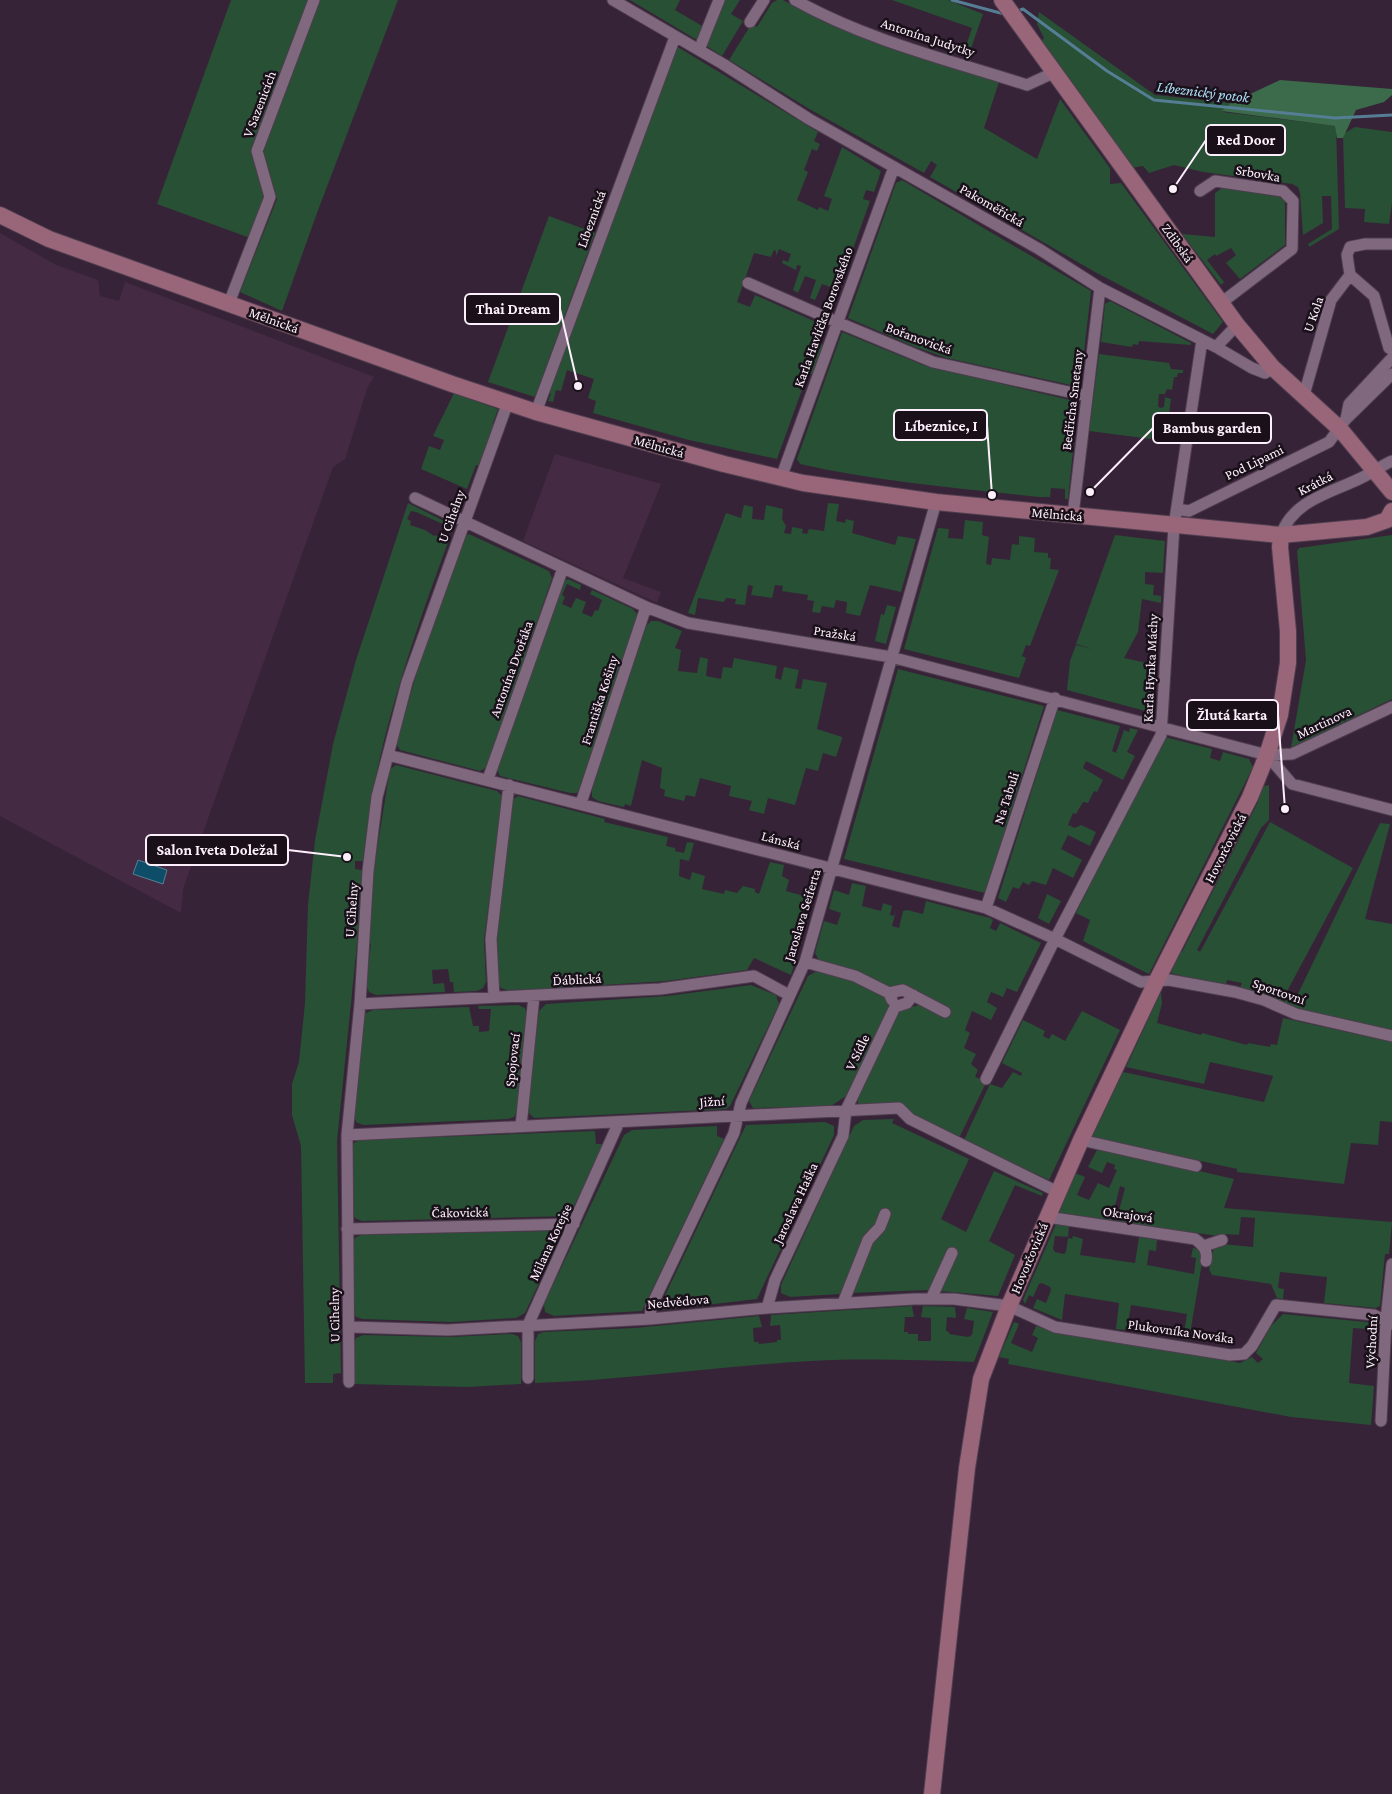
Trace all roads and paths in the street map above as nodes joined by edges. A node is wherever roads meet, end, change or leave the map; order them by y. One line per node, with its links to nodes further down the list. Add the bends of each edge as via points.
1 (314, 0): 18 (street, V Sazenicích, via 257,151 270,197)
2 (613, 0): 8 (street, Pakoměřická)
3 (719, 0): 9 (street)
4 (764, 0): 7 (street)
5 (794, 0): 10 (street, Antonína Judytky, via 882,38 1027,85)
6 (1003, 2): 10 (main road, Zdibská)
7 (750, 22)
8 (675, 37): 9 (street, Pakoměřická); 31 (street, Líbeznická)
9 (699, 50): 11 (street, Pakoměřická, via 809,119)
10 (1053, 73): 19 (main road, Zdibská)
11 (894, 167): 17 (street, Pakoměřická, via 1039,249); 20 (street, Karla Havlíčka Borovského)
12 (1200, 191): 19 (street, Srbovka, via 1215,181 1283,191 1292,202 1292,249)
13 (0, 215): 18 (main road, Mělnická, via 49,239)
14 (1392, 244): 15 (street, via 1350,247 1347,255)
15 (1350, 275): 24 (street, via 1374,296); 28 (street, U Kola, via 1331,300)
16 (748, 283): 20 (street, Bořanovická)
17 (1100, 288): 22 (street, Pakoměřická); 29 (street, Bedřicha Smetany)
18 (229, 303): 30 (main road, Mělnická)
19 (1221, 303): 21 (main road, Zdibská)
20 (837, 322): 29 (street, Bořanovická, via 933,362); 35 (street, Karla Havlíčka Borovského)
21 (1237, 324): 23 (street); 26 (main road, Zdibská)
22 (1202, 340): 23 (street, Pakoměřická); 39 (street, Karla Hynka Máchy)
23 (1216, 347): 26 (street, Pakoměřická, via 1265,373)
24 (1392, 350)
25 (1392, 358): 32 (street, via 1349,404)
26 (1273, 368): 28 (main road, Zdibská)
27 (1392, 374): 32 (street, Pod Lipami)
28 (1304, 395): 32 (main road, Zdibská)
29 (1087, 396): 41 (street, Bedřicha Smetany)
30 (508, 402): 31 (main road, Mělnická); 42 (street, U Cihelny)
31 (536, 412): 35 (main road, Mělnická)
32 (1343, 424): 34 (main road, Zdibská); 39 (street, Pod Lipami, via 1329,442 1189,511)
33 (1392, 461): 34 (street, Krátká)
34 (1373, 470): 36 (main road, Zdibská); 44 (street, Krátká, via 1310,501 1288,520)
35 (781, 478): 38 (main road, Mělnická)
36 (1392, 492)
37 (415, 498): 42 (street, Pražská)
38 (936, 502): 41 (main road, Mělnická); 47 (street, Jaroslava Seiferta)
39 (1176, 509): 43 (street, Karla Hynka Máchy)
40 (1392, 511): 44 (main road, Mělnická, via 1387,520 1349,530)
41 (1073, 515): 43 (main road, Mělnická)
42 (465, 523): 45 (street, Pražská); 51 (street, U Cihelny, via 407,682)
43 (1174, 526): 44 (main road, Mělnická); 50 (street, Karla Hynka Máchy)
44 (1281, 535): 52 (main road, Hovorčovická, via 1288,663 1280,715)
45 (563, 568): 46 (street, Pražská); 53 (street, Antonína Dvořáka)
46 (646, 607): 47 (street, Pražská, via 688,623); 55 (street, Františka Košiny)
47 (891, 657): 48 (street, Pražská); 57 (street, Jaroslava Seiferta)
48 (1055, 698): 50 (street, Pražská); 58 (street, Na Tabuli)
49 (1392, 707): 52 (street, Martinova, via 1292,754)
50 (1163, 726): 52 (street, Pražská); 59 (street, Karla Hynka Máchy)
51 (388, 755): 53 (street, Lánská); 67 (street, U Cihelny, via 377,797 370,852)
52 (1267, 755): 56 (street, via 1292,784); 61 (main road, Hovorčovická, via 1250,797)
53 (488, 779): 54 (street, Lánská)
54 (510, 785): 55 (street, Lánská); 66 (street, via 490,938)
55 (581, 803): 57 (street, Lánská)
56 (1392, 810)
57 (833, 869): 58 (street, Lánská); 60 (street, Jaroslava Seiferta)
58 (986, 908): 59 (street, Lánská)
59 (1055, 938): 61 (street, Lánská, via 1141,982); 71 (street, Karla Hynka Máchy)
60 (805, 962): 62 (street, via 855,976); 63 (street, Jaroslava Seiferta)
61 (1156, 982): 70 (street, Sportovní, via 1169,980 1236,992 1296,1014); 77 (main road, Hovorčovická)
62 (889, 993): 64 (street, via 903,990); 68 (street)
63 (790, 994): 65 (street, Ďáblická, via 754,976 660,989); 73 (street, Jaroslava Seiferta)
64 (913, 995): 68 (street, via 907,1003); 69 (street)
65 (534, 996): 66 (street, Ďáblická); 75 (street, Spojovací)
66 (494, 997): 67 (street, Ďáblická)
67 (360, 1004): 76 (street, U Cihelny)
68 (895, 1007): 72 (street, V Sídle)
69 (945, 1012)
70 (1392, 1036)
71 (986, 1079)
72 (846, 1110): 73 (street, Jižní); 79 (street, Jižní, via 899,1108 910,1119); 92 (street, Jaroslava Haška, via 842,1136 775,1280)
73 (739, 1114): 74 (street, Jižní); 93 (street, Jaroslava Seiferta, via 734,1133 651,1307)
74 (619, 1122): 75 (street, Jižní); 82 (street, Milana Korejse)
75 (520, 1126): 76 (street, Jižní)
76 (347, 1135): 83 (street, U Cihelny)
77 (1081, 1140): 78 (street); 79 (main road, Hovorčovická)
78 (1196, 1166)
79 (1058, 1192): 81 (main road, Hovorčovická)
80 (885, 1214): 90 (street, via 880,1227 868,1240)
81 (1047, 1217): 85 (street, Okrajová, via 1195,1239); 91 (main road, Hovorčovická)
82 (574, 1224): 83 (street, Čakovická); 95 (street, Milana Korejse)
83 (347, 1229): 96 (street, U Cihelny)
84 (1222, 1240): 85 (street)
85 (1204, 1246): 87 (street)
86 (952, 1253): 89 (street)
87 (1206, 1261)
88 (1392, 1264): 94 (street, Východní)
89 (932, 1299): 90 (street, Nedvědova); 91 (street, Nedvědova)
90 (843, 1303): 92 (street, Nedvědova)
91 (1009, 1306): 94 (street, Plukovníka Nováka, via 1055,1327 1230,1355 1244,1354 1252,1346 1276,1305 1374,1315); 100 (main road, Hovorčovická, via 982,1379 964,1488)
92 (767, 1308): 93 (street, Nedvědova)
93 (650, 1319): 95 (street, Nedvědova)
94 (1389, 1322): 99 (street, Východní)
95 (528, 1325): 96 (street, Nedvědova, via 448,1330); 97 (street, Milana Korejse)
96 (350, 1327): 98 (street, U Cihelny)
97 (528, 1378)
98 (349, 1382)
99 (1381, 1421)
100 (932, 1794)

